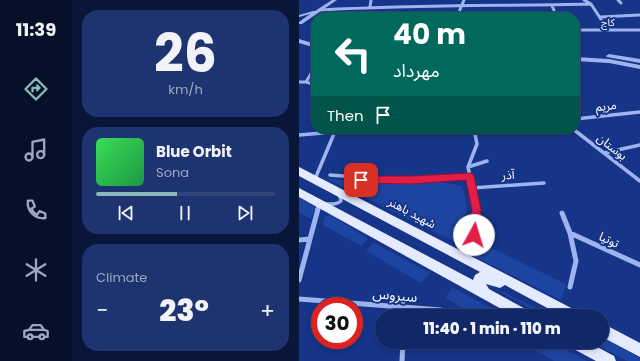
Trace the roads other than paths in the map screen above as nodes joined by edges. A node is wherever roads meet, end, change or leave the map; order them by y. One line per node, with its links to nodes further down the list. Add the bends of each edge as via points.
1 (335, 0): 11 (street)
2 (371, 0): 9 (street)
3 (464, 0): 10 (street)
4 (584, 0): 7 (street)
5 (618, 0): 6 (street)
6 (621, 3)
7 (591, 4): 8 (street); 20 (street)
8 (552, 6): 10 (street); 15 (street)
9 (370, 7): 10 (street); 11 (street)
10 (462, 7): 14 (street)
11 (321, 10): 12 (street); 13 (street)
12 (314, 12)
13 (318, 12)
14 (460, 12)
15 (555, 12)
16 (311, 13): 18 (street)
17 (640, 15): 20 (street)
18 (299, 16)
19 (311, 16): 21 (street)
20 (600, 17): 23 (street)
21 (299, 23)
22 (580, 30): 23 (street, کاج)
23 (608, 30): 24 (street, کاج)
24 (640, 30)
25 (299, 41): 26 (street)
26 (311, 44)
27 (580, 54): 29 (street)
28 (580, 59): 30 (street, via 609,61)
29 (640, 61)
30 (640, 67)
31 (311, 74): 33 (street)
32 (299, 82): 33 (street)
33 (306, 82): 34 (street)
34 (311, 84)
35 (640, 112): 36 (street, مریم)
36 (580, 119)
37 (311, 134): 41 (street)
38 (334, 134): 49 (street)
39 (475, 134): 45 (street, via 477,144)
40 (579, 134): 43 (street, بوستان)
41 (299, 135)
42 (640, 145): 43 (street)
43 (604, 154): 50 (street, بوستان)
44 (487, 161): 45 (street)
45 (468, 167): 48 (street)
46 (299, 171): 49 (main road, شهید باهنر)
47 (330, 175): 48 (street, via 361,180)
48 (470, 176): 52 (street)
49 (315, 179): 54 (main road, شهید باهنر)
50 (640, 181)
51 (544, 183): 52 (street, آذر)
52 (472, 188): 60 (street, via 477,210 474,235)
53 (299, 192): 55 (main road)
54 (339, 192): 55 (street, via 341,202 338,204); 63 (main road, شهید باهنر)
55 (319, 203): 58 (street); 65 (main road)
56 (562, 213): 57 (street)
57 (570, 233): 61 (street, توتیا); 64 (street, via 576,261)
58 (310, 239): 59 (street); 62 (street)
59 (299, 240)
60 (469, 246)
61 (640, 265)
62 (299, 280)
63 (516, 285): 65 (main road, via 503,284 484,277 478,282); 70 (main road, شهید باهنر)
64 (570, 288)
65 (484, 292): 69 (main road)
66 (299, 299): 67 (street, سیروس)
67 (406, 308): 68 (street, سیروس)
68 (424, 309)
69 (514, 309)
70 (562, 309)
71 (609, 334): 74 (main road)
72 (402, 349): 75 (street)
73 (588, 349): 76 (main road)
74 (640, 350)
75 (401, 361)
76 (609, 361)

